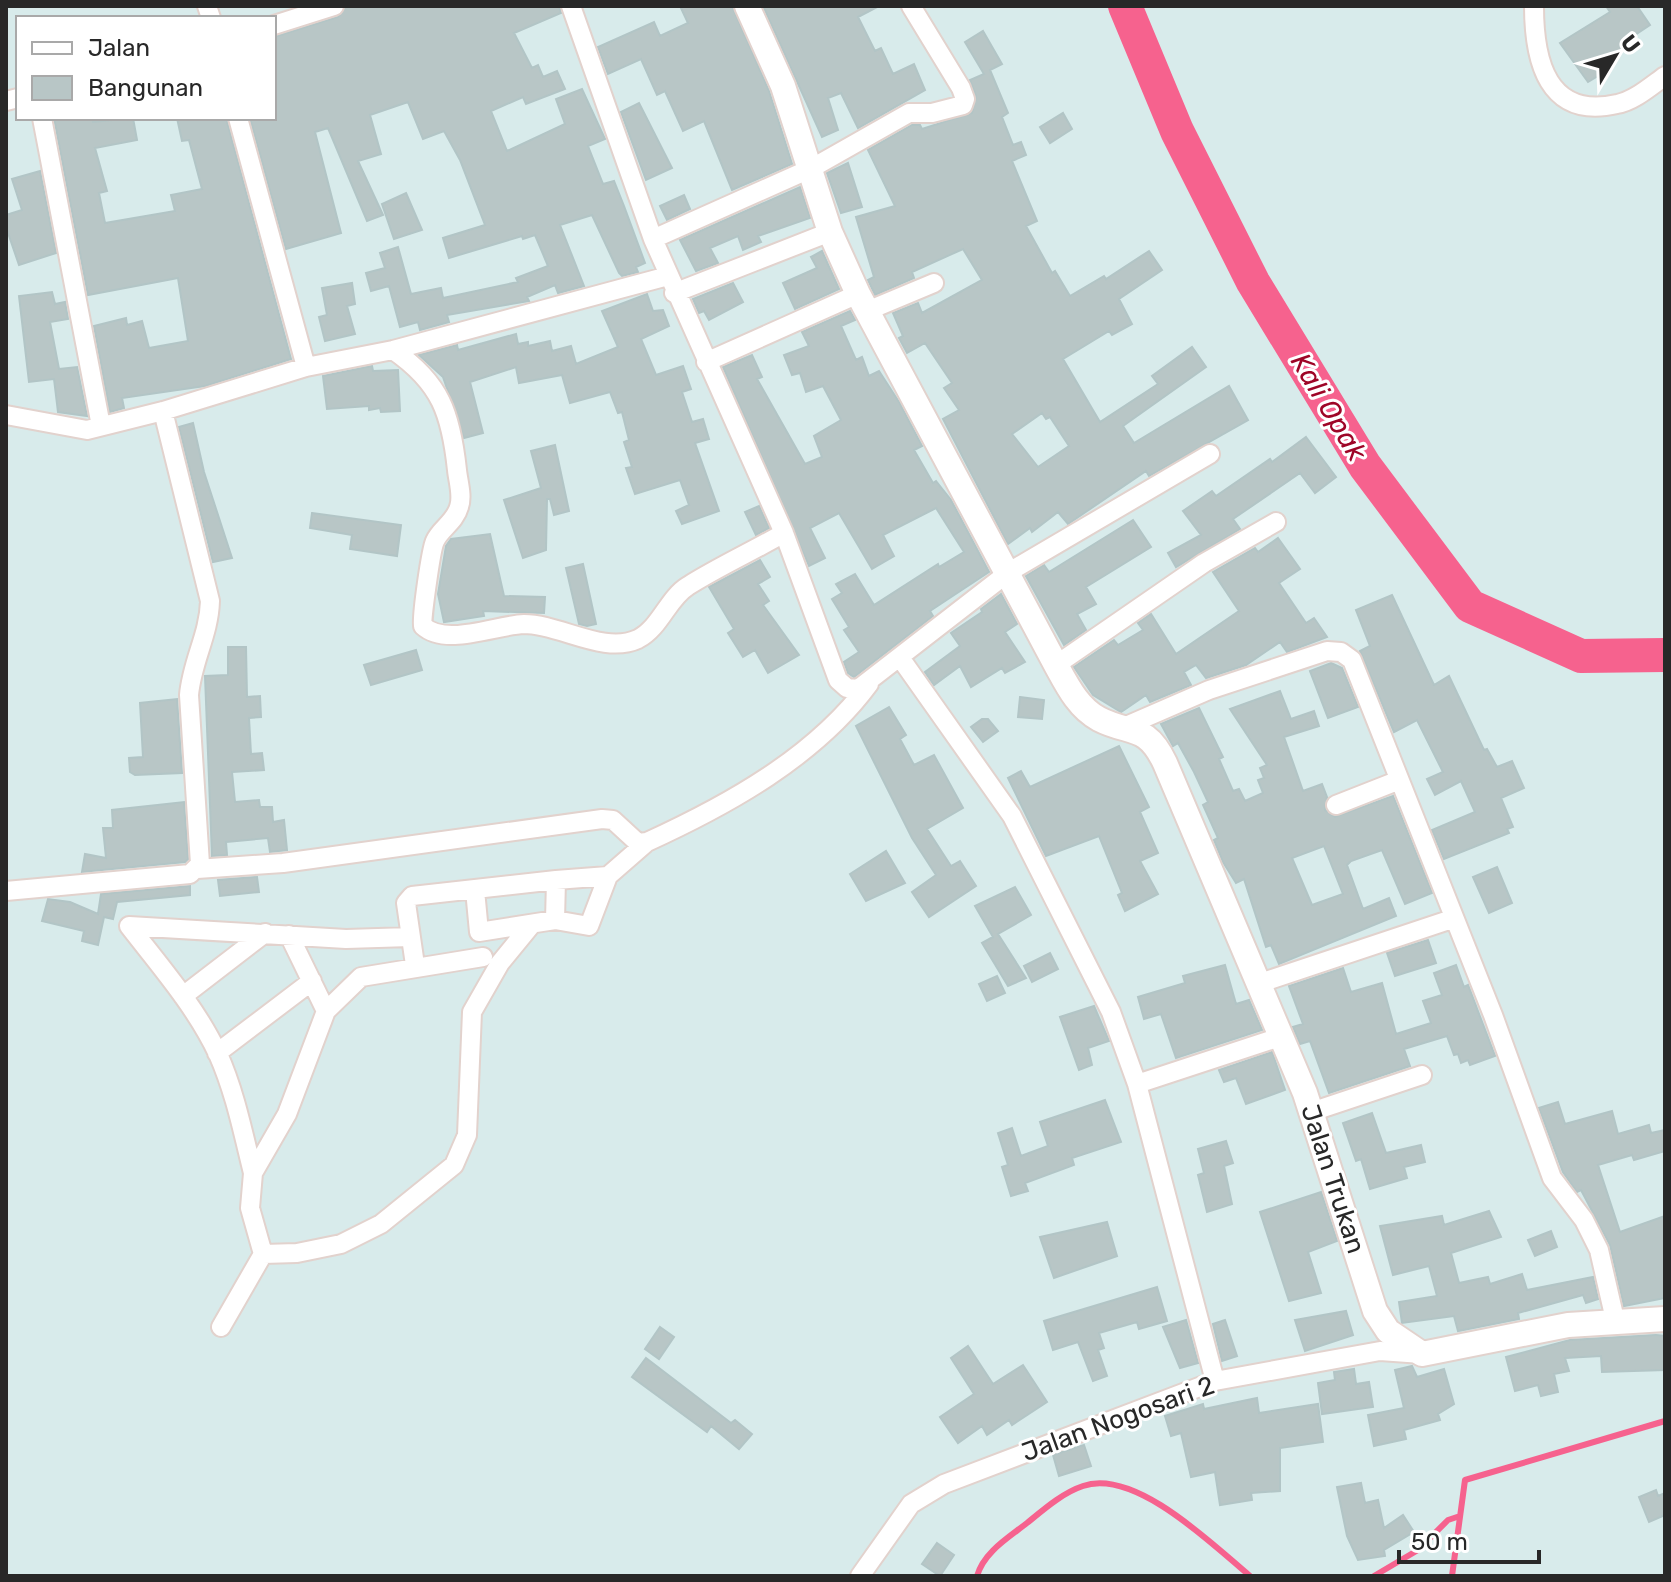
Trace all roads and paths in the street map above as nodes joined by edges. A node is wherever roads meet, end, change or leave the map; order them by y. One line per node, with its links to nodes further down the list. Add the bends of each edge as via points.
1 (571, 6): 12 (street)
2 (747, 6): 10 (street, Jalan Trukan)
3 (911, 6): 10 (street, via 961,88 963,105 909,113)
4 (1534, 6): 7 (street, via 1541,68 1563,97 1592,105 1617,104)
5 (326, 7): 6 (street)
6 (276, 24)
7 (1665, 76)
8 (42, 120): 21 (street)
9 (239, 120): 18 (street)
10 (812, 168): 11 (street, Jalan Trukan); 12 (street)
11 (830, 232): 14 (street); 15 (street, Jalan Trukan)
12 (653, 239): 14 (street)
13 (934, 283): 15 (street)
14 (671, 285): 16 (street); 17 (street)
15 (862, 302): 17 (street); 25 (street, Jalan Trukan)
16 (393, 350): 18 (street); 24 (street, via 436,391 452,425 461,503 435,540 421,613 428,631 456,634 530,625 613,643 635,640 685,587)
17 (706, 362): 24 (street)
18 (306, 367): 19 (street)
19 (163, 411): 21 (street); 33 (street, via 210,601 210,623 192,667 189,695)
20 (6, 415): 21 (street, via 87,430)
21 (101, 426)
22 (1210, 454): 25 (street)
23 (1276, 522): 27 (street, via 1204,563)
24 (784, 533): 28 (street, via 838,680 858,689)
25 (1009, 572): 26 (street); 27 (street, Jalan Trukan)
26 (901, 659): 28 (street); 55 (street, via 1012,816 1111,1012)
27 (1056, 665): 29 (street, Jalan Trukan, via 1081,706 1101,720)
28 (872, 679): 32 (street, via 846,713 746,791)
29 (1126, 726): 30 (street, via 1209,690 1327,651 1341,652 1352,660); 48 (street, Jalan Trukan, via 1154,744 1165,763)
30 (1397, 781): 31 (street); 38 (street)
31 (1336, 805)
32 (647, 842): 33 (street, via 638,843 613,820 602,819 283,863); 34 (street)
33 (197, 869): 37 (street, via 190,874)
34 (608, 876): 35 (street); 39 (street, via 589,926)
35 (556, 880): 36 (street); 39 (street)
36 (475, 890): 41 (street); 43 (street, via 412,896 406,903)
37 (6, 891)
38 (1452, 919): 48 (street); 60 (street, via 1552,1178 1599,1250)
39 (555, 920): 40 (street)
40 (532, 924): 41 (street); 49 (street)
41 (479, 932): 45 (street)
42 (289, 935): 43 (street); 44 (street, via 265,933); 47 (street)
43 (410, 937): 46 (street)
44 (242, 939): 50 (street); 50 (street, via 129,926)
45 (483, 957): 46 (street); 49 (street)
46 (415, 965): 51 (street, via 361,977)
47 (312, 981): 51 (street); 53 (street)
48 (1257, 984): 52 (street, Jalan Trukan)
49 (487, 986): 58 (street, via 472,1012 467,1135 454,1165 381,1224 341,1244)
50 (183, 996): 53 (street)
51 (326, 1011): 57 (street, via 287,1114)
52 (1280, 1037): 55 (street); 56 (street, Jalan Trukan)
53 (217, 1053): 57 (street)
54 (1422, 1075): 56 (street)
55 (1137, 1084): 63 (street)
56 (1311, 1112): 62 (street, Jalan Trukan, via 1375,1311 1388,1331)
57 (253, 1173): 58 (street, via 250,1208)
58 (263, 1254): 61 (street)
59 (1665, 1319): 60 (street)
60 (1616, 1324): 62 (street, via 1568,1325)
61 (221, 1327)
62 (1422, 1354): 63 (street, Jalan Nogosari 2, via 1380,1351)
63 (1215, 1381): 64 (street, Jalan Nogosari 2, via 944,1484 911,1504)
64 (860, 1576)

